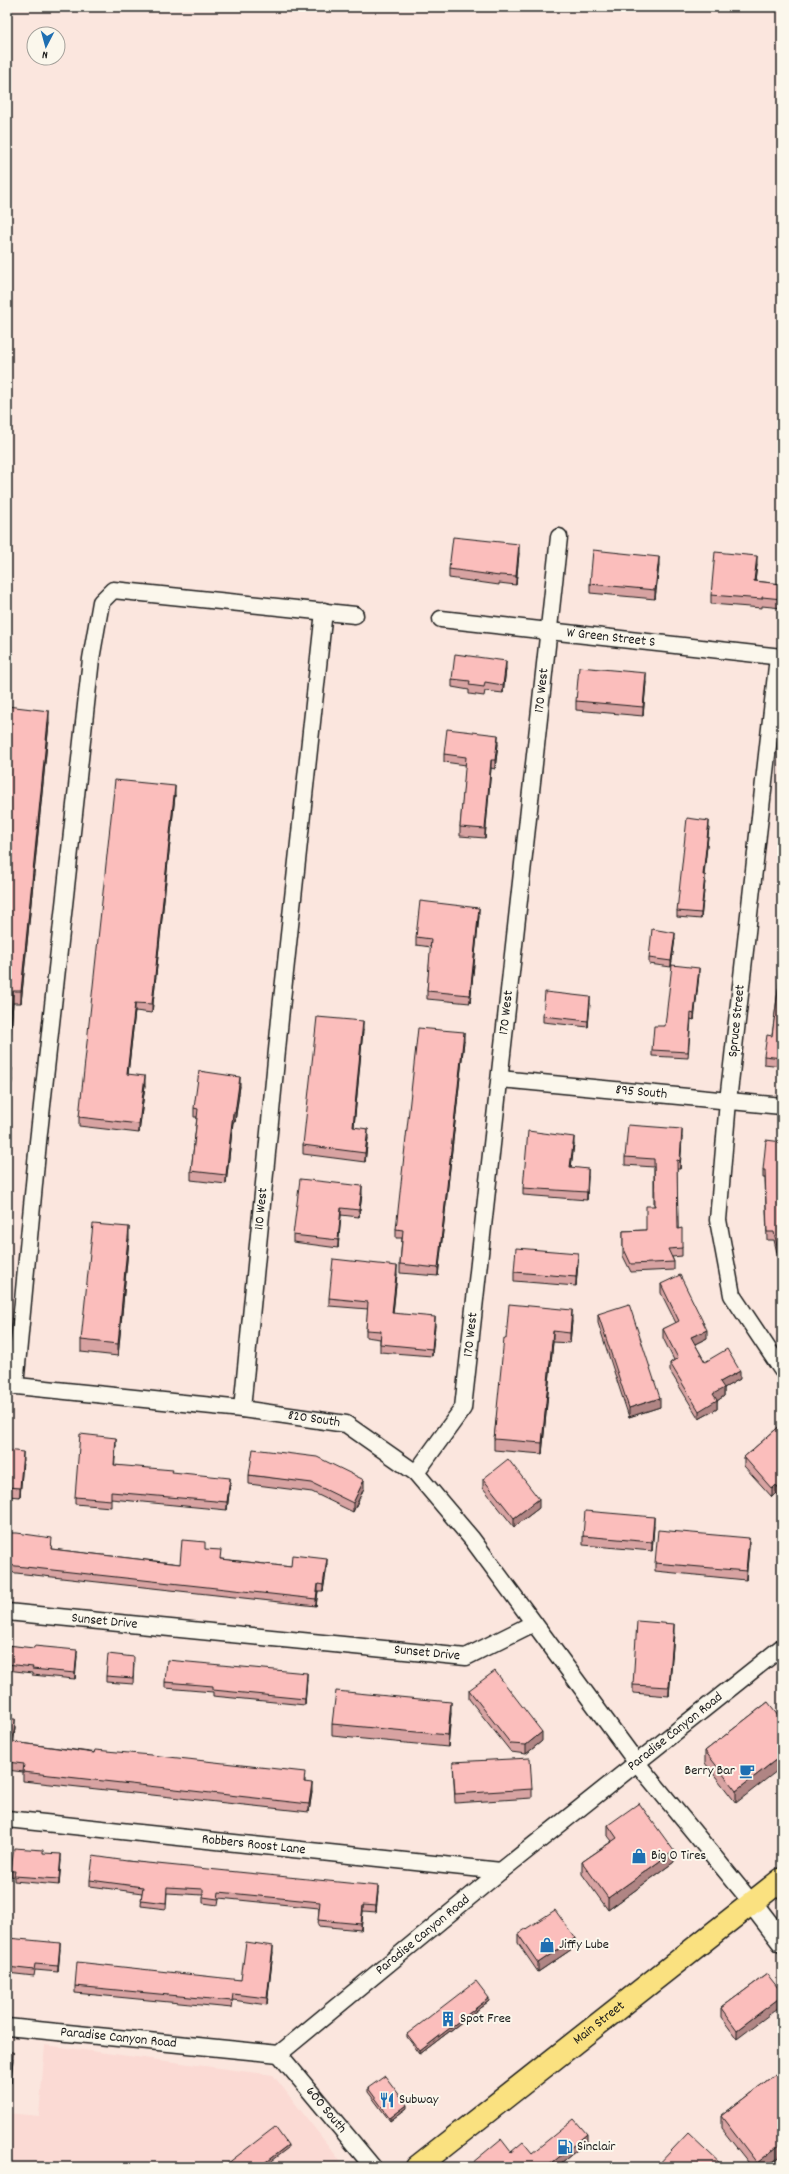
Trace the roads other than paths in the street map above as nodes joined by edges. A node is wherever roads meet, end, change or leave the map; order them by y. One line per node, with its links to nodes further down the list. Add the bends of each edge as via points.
1 (559, 537): 5 (street, 170 West)
2 (324, 611): 3 (street); 11 (street, via 113,590 101,602 90,675); 12 (street, 110 West, via 281,1009)
3 (355, 615)
4 (441, 620): 5 (street, W Green Street S)
5 (549, 632): 6 (street, W Green Street S); 7 (street, 170 West)
6 (780, 657): 8 (street, Spruce Street)
7 (501, 1079): 8 (street, 895 South); 13 (street, 170 West, via 463,1408)
8 (728, 1100): 9 (street, 895 South); 10 (street, Spruce Street, via 718,1220 732,1295)
9 (782, 1106)
10 (782, 1370)
11 (11, 1386): 12 (street, 820 South)
12 (242, 1409): 13 (street, 820 South, via 346,1424)
13 (416, 1473): 15 (street, 820 South, via 472,1539)
14 (7, 1612): 15 (street, Sunset Drive, via 466,1657)
15 (534, 1623): 17 (street)
16 (782, 1647): 17 (street, Paradise Canyon Road)
17 (637, 1763): 19 (street, Paradise Canyon Road); 21 (street)
18 (7, 1819): 19 (street, Robbers Roost Lane)
19 (501, 1871): 24 (street, Paradise Canyon Road)
20 (782, 1879): 21 (main road, Main Street)
21 (752, 1903): 22 (street); 26 (main road, Main Street)
22 (782, 1942)
23 (7, 2027): 24 (street, Paradise Canyon Road)
24 (279, 2054): 25 (street, 600 South)
25 (373, 2167)
26 (417, 2167)

